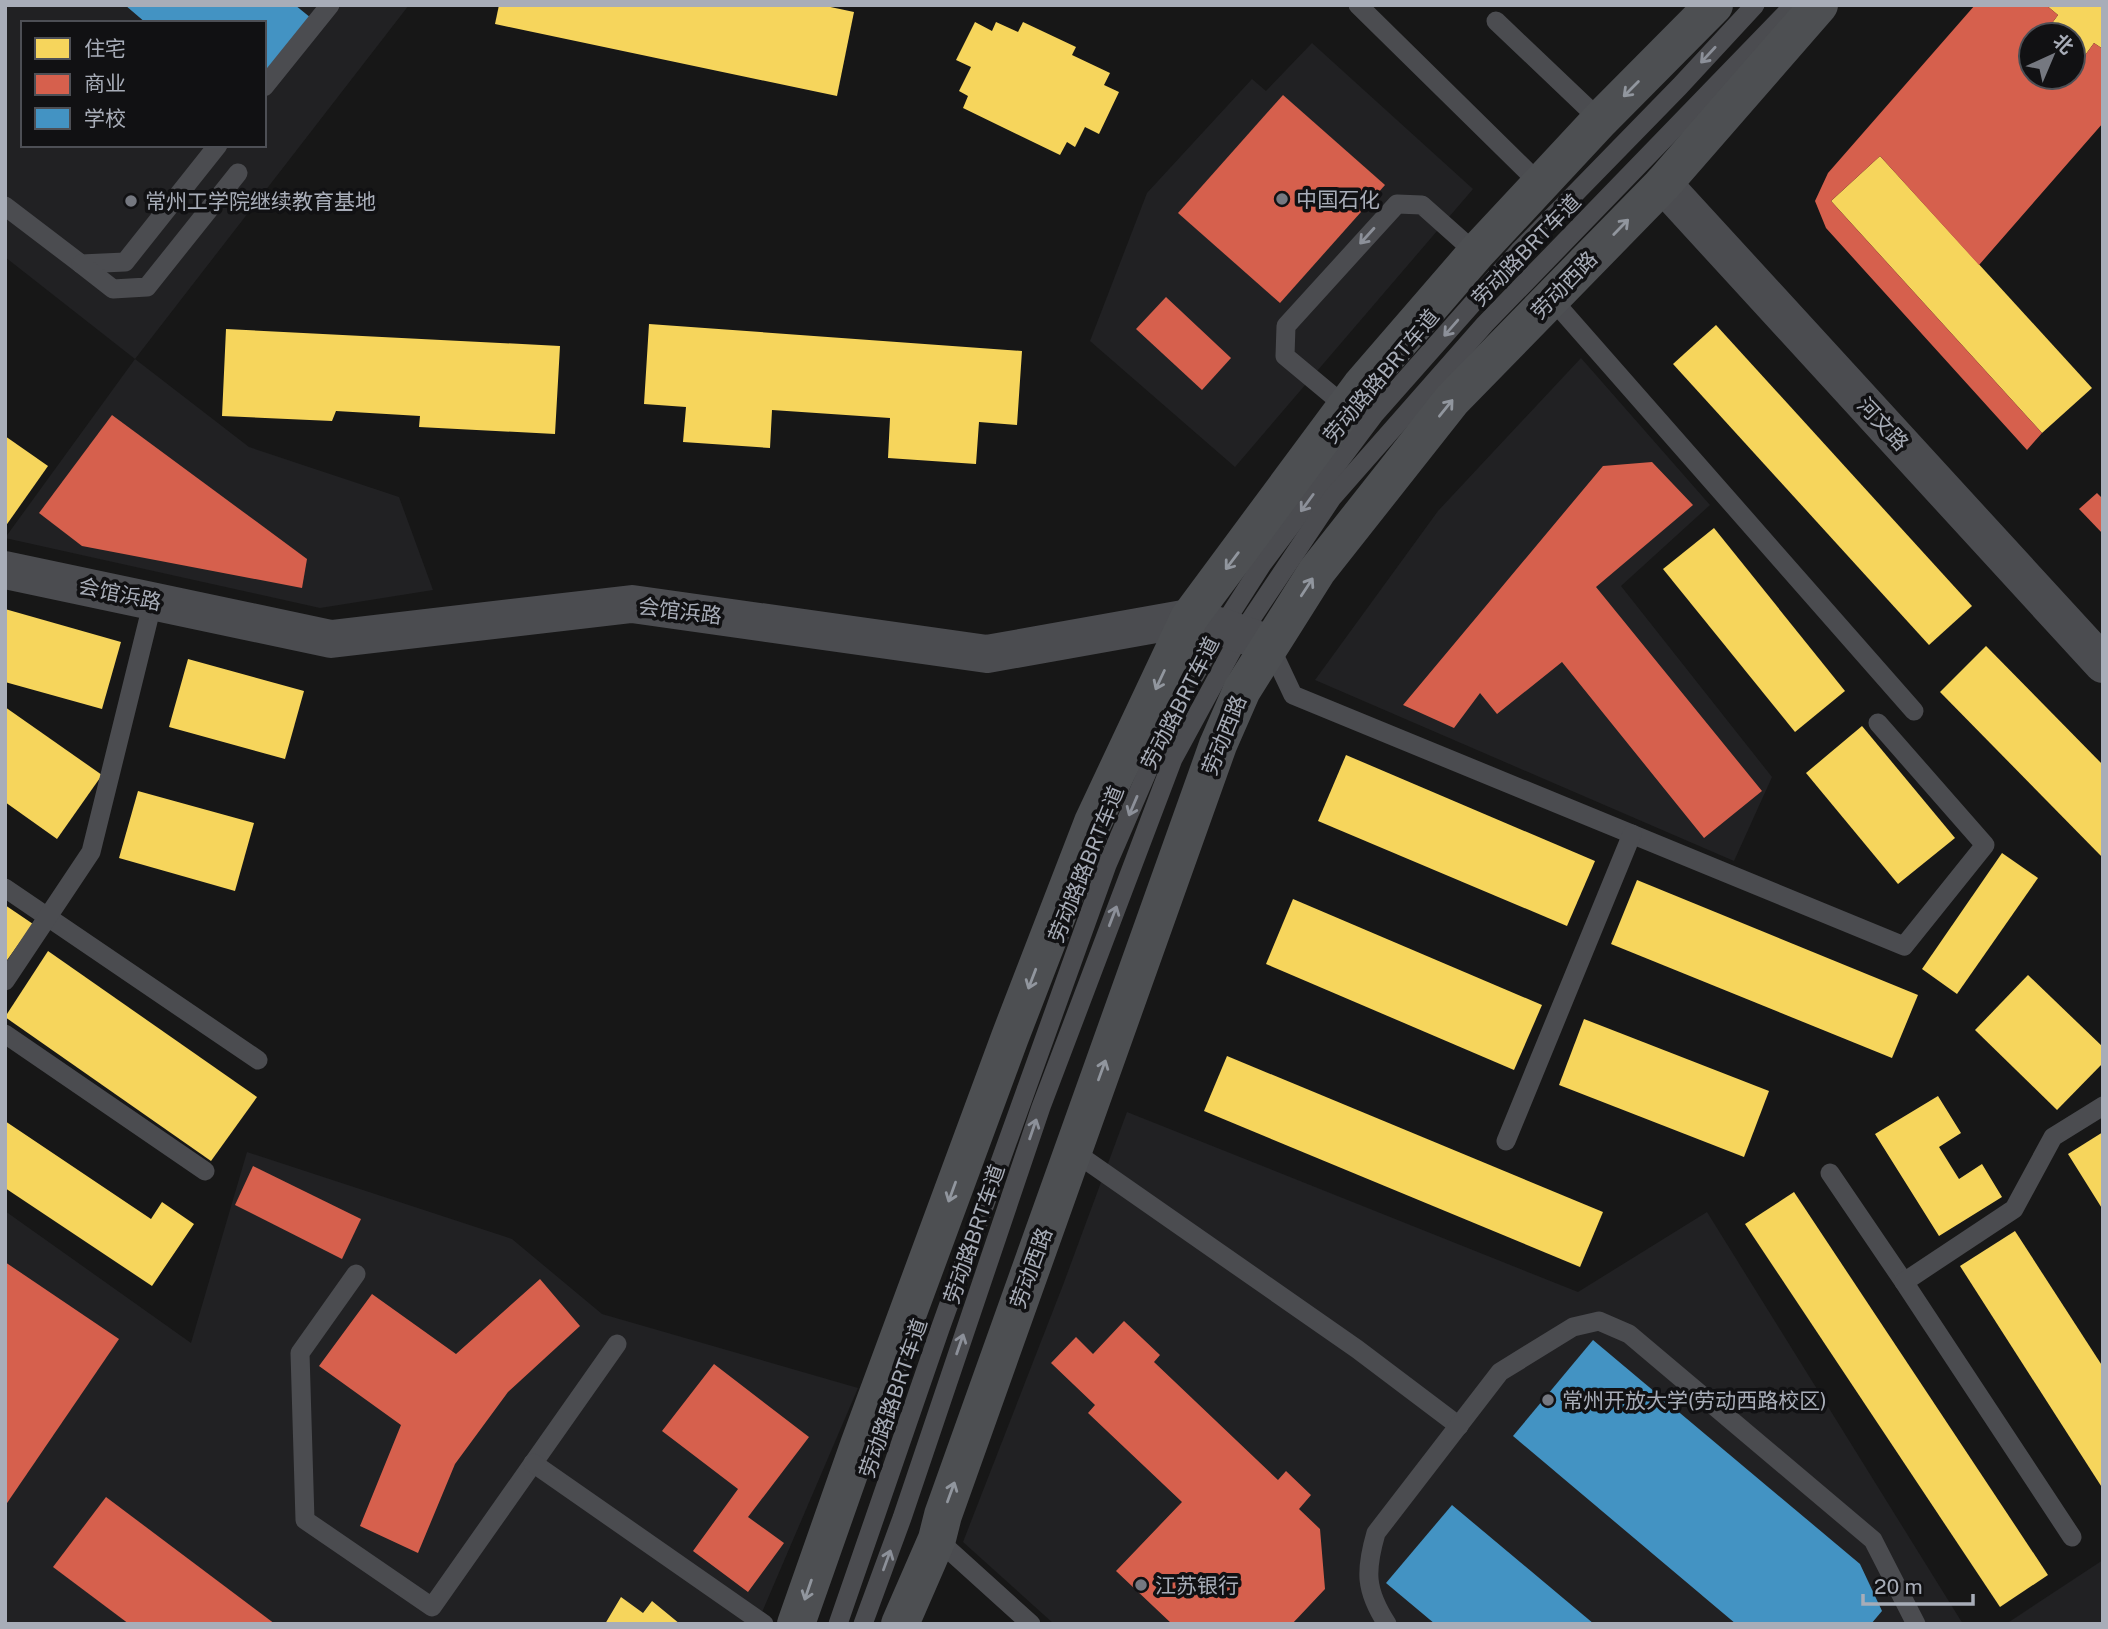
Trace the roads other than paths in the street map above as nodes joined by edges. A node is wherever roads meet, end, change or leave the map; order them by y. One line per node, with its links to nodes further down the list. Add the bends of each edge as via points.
1 (330, 5): 8 (lane)
2 (1358, 5): 12 (lane)
3 (1714, 5): 9 (main road, 劳动西路, one-way to 9)
4 (1755, 5): 21 (lane, 劳动路路BRT车道, one-way to 21, via 1519,251 1374,415 1271,552)
5 (1794, 5): 21 (lane, 劳动路BRT车道, via 1485,324 1341,488)
6 (1819, 5): 13 (main road, 劳动西路)
7 (1496, 21): 9 (lane)
8 (266, 85)
9 (1600, 120): 12 (main road, 劳动西路)
10 (216, 147): 16 (lane, via 125,262)
11 (238, 173): 16 (lane, via 147,287 113,289)
12 (1540, 184): 15 (main road, 劳动西路)
13 (1662, 184): 17 (main road, 劳动西路, one-way to 13); 22 (street, 河文路)
14 (5, 206): 16 (lane)
15 (1476, 253): 18 (main road, 劳动西路); 18 (lane, one-way to 18, via 1422,205 1396,204 1286,326 1285,356)
16 (81, 264)
17 (1551, 299): 21 (main road, 劳动西路, one-way to 17, via 1317,571 1452,400); 23 (lane)
18 (1345, 406): 21 (main road, 劳动西路, one-way to 21)
19 (5, 570): 20 (street, 会馆浜路)
20 (153, 601): 21 (street, 会馆浜路, via 331,639 632,604 987,654); 27 (lane, via 90,852)
21 (1230, 631): 25 (lane, via 1293,695); 33 (main road, 劳动西路, one-way to 21, via 1242,690); 44 (main road, 劳动西路, one-way to 44, via 1088,835); 45 (lane, 劳动路路BRT车道, one-way to 45, via 1171,717 1107,865); 46 (lane, 劳动路BRT车道, one-way to 21, via 1041,1107 1173,760)
22 (2103, 664)
23 (1914, 711)
24 (1878, 723): 25 (lane, via 1985,845 1904,946)
25 (1632, 834): 32 (lane)
26 (5, 888): 27 (lane)
27 (47, 917): 28 (lane); 30 (lane)
28 (5, 981)
29 (5, 1034): 34 (lane)
30 (258, 1060)
31 (2103, 1106): 37 (lane, via 2053,1137 2014,1209)
32 (1506, 1140)
33 (1073, 1151): 39 (lane, via 1357,1349); 42 (main road, 劳动西路, one-way to 33)
34 (205, 1171)
35 (1830, 1173): 37 (lane)
36 (356, 1274): 40 (lane, via 300,1353 305,1520 432,1607)
37 (1903, 1283): 41 (lane)
38 (617, 1344): 40 (lane)
39 (1459, 1426): 49 (lane, via 1376,1533 1367,1563 1374,1603); 50 (lane, via 1500,1372 1573,1327 1599,1321 1629,1335 1873,1540)
40 (533, 1463): 43 (lane)
41 (2072, 1538)
42 (937, 1539): 47 (main road, 劳动西路); 48 (lane)
43 (764, 1624)
44 (796, 1624)
45 (838, 1624)
46 (863, 1624)
47 (900, 1624)
48 (1031, 1624)
49 (1387, 1624)
50 (1916, 1624)

